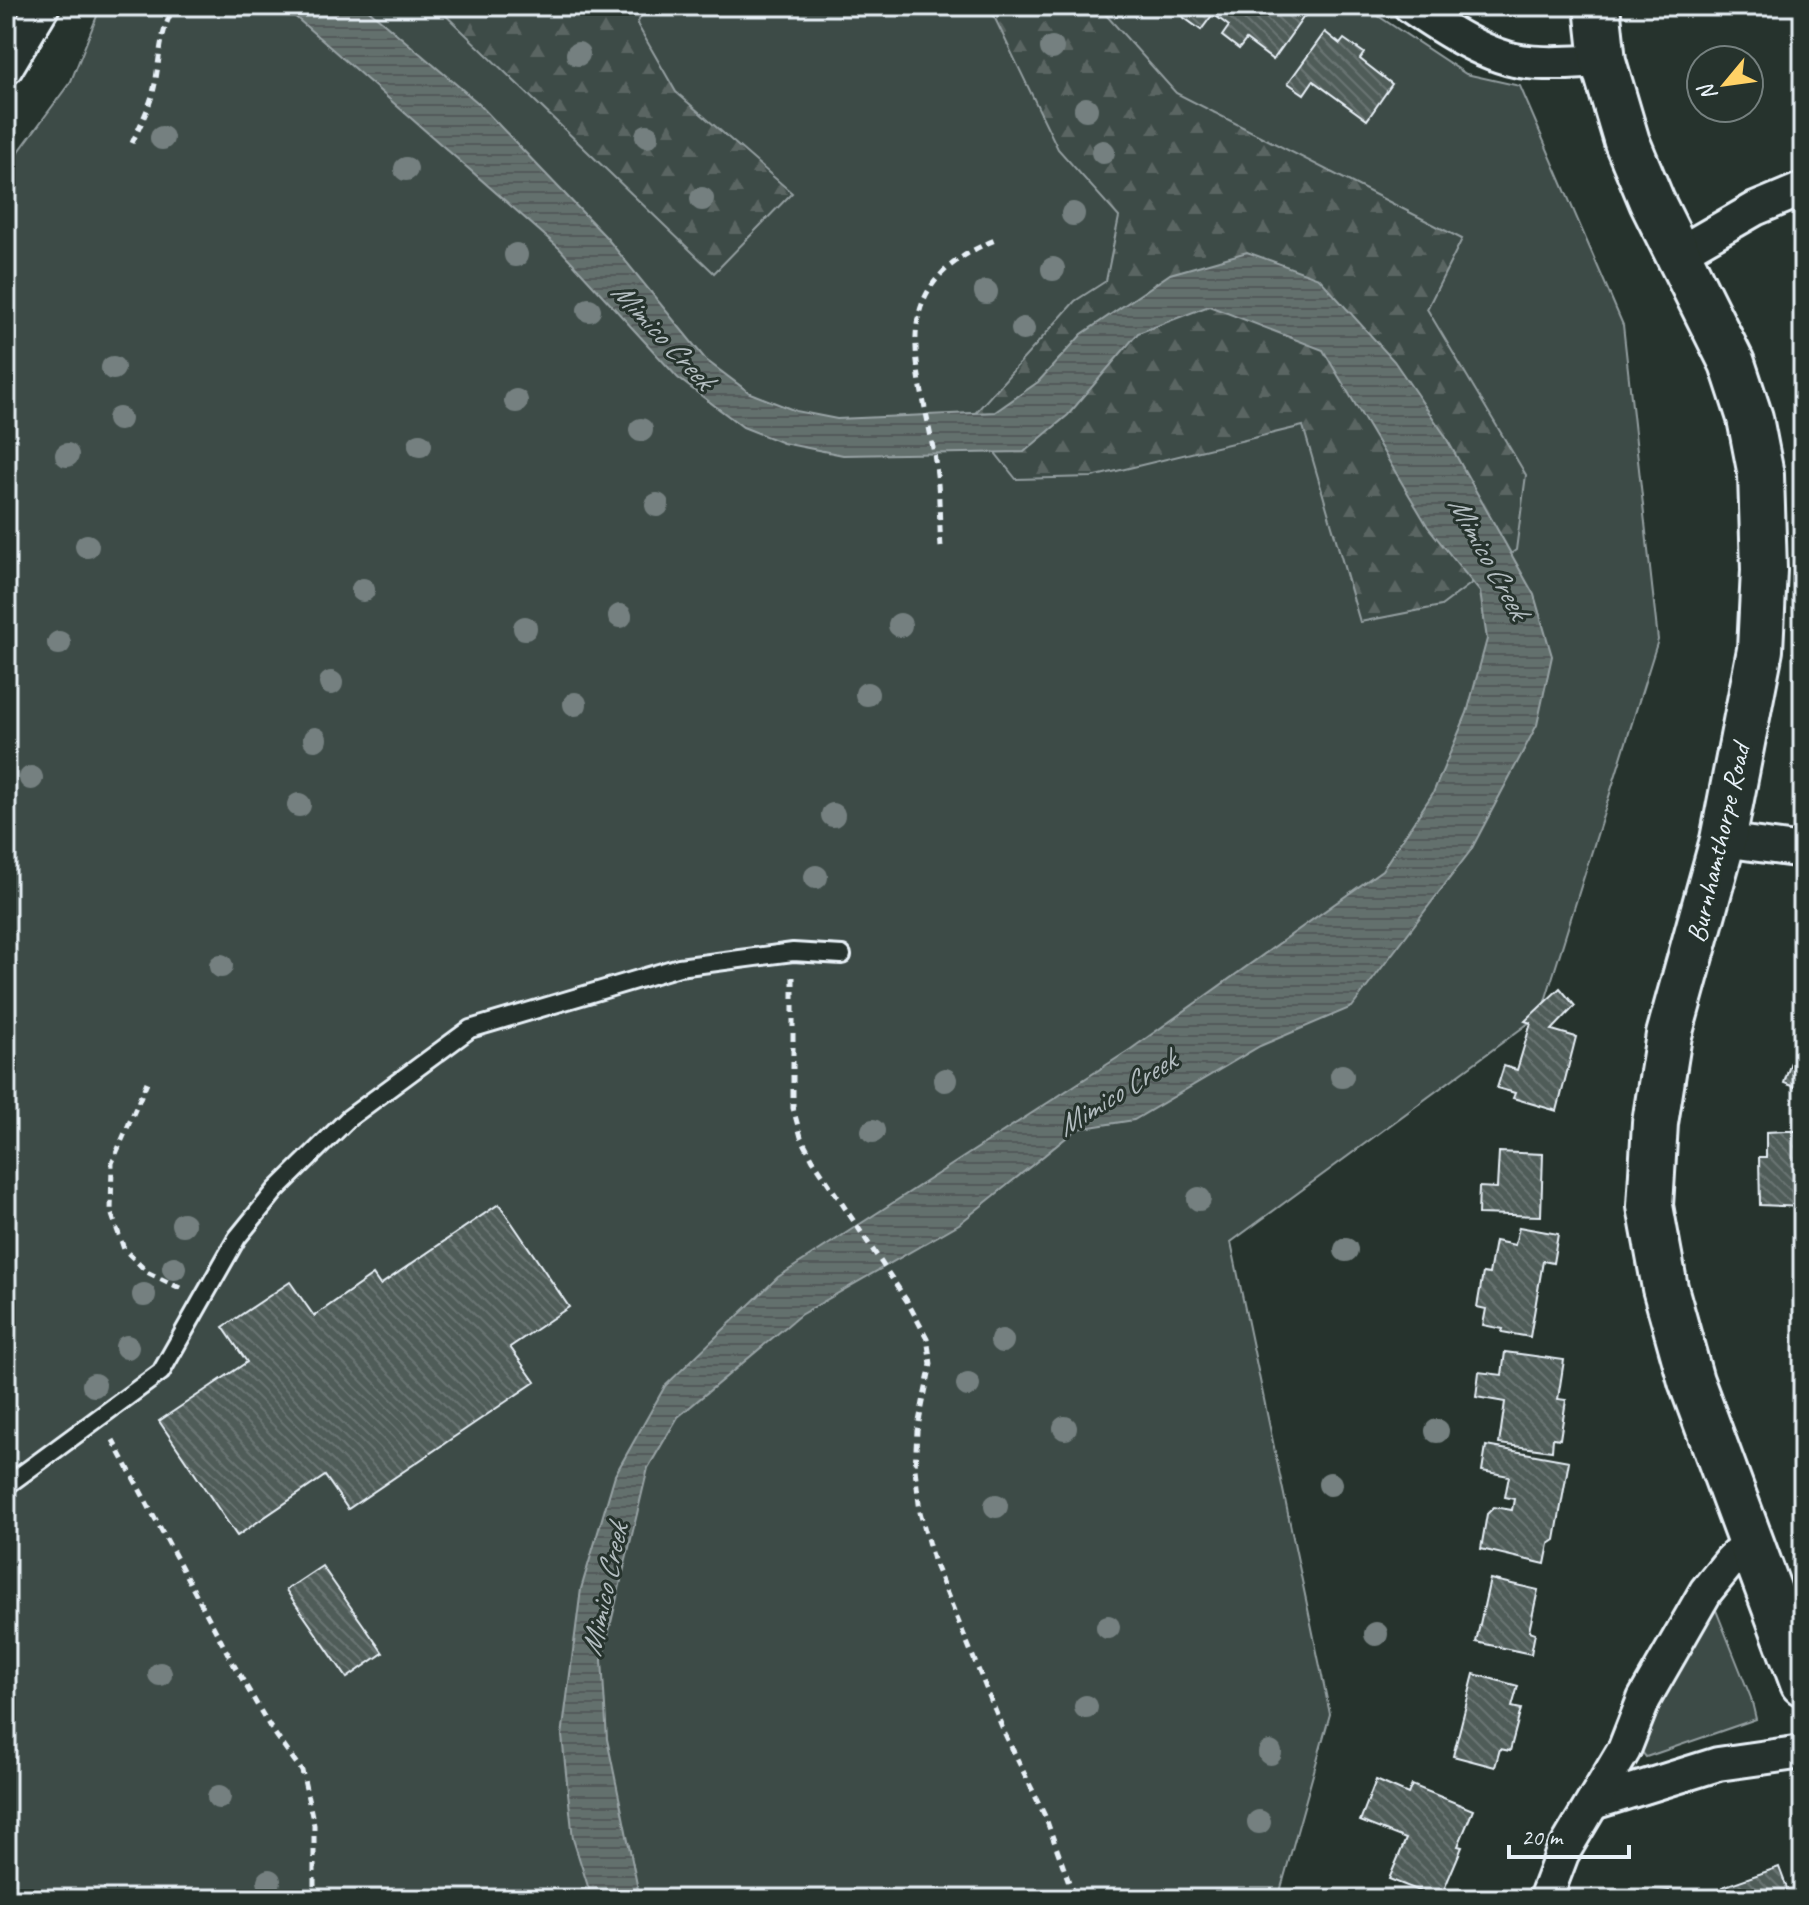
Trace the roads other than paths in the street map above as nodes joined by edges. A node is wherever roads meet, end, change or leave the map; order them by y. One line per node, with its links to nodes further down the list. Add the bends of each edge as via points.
1 (43, 6): 5 (street)
2 (1410, 6): 4 (street, via 1502,56 1527,62)
3 (1597, 6): 4 (main road, Burnhamthorpe Road)
4 (1603, 61): 7 (main road, Burnhamthorpe Road, via 1627,142)
5 (6, 68)
6 (1803, 189): 7 (street, via 1755,209)
7 (1679, 253): 8 (main road, Burnhamthorpe Road, via 1732,363 1761,475 1760,650)
8 (1723, 840): 9 (street); 12 (main road, Burnhamthorpe Road, via 1669,1035 1655,1123 1650,1206 1665,1288 1691,1381)
9 (1803, 851)
10 (842, 955): 11 (lane, via 793,952 679,967 470,1029 349,1118 276,1190 237,1238 161,1372)
11 (6, 1486)
12 (1752, 1541): 13 (main road, Burnhamthorpe Road); 15 (street, via 1706,1591)
13 (1803, 1683)
14 (1803, 1752): 15 (street, via 1718,1764)
15 (1593, 1803): 16 (street, via 1562,1854)
16 (1545, 1899)

